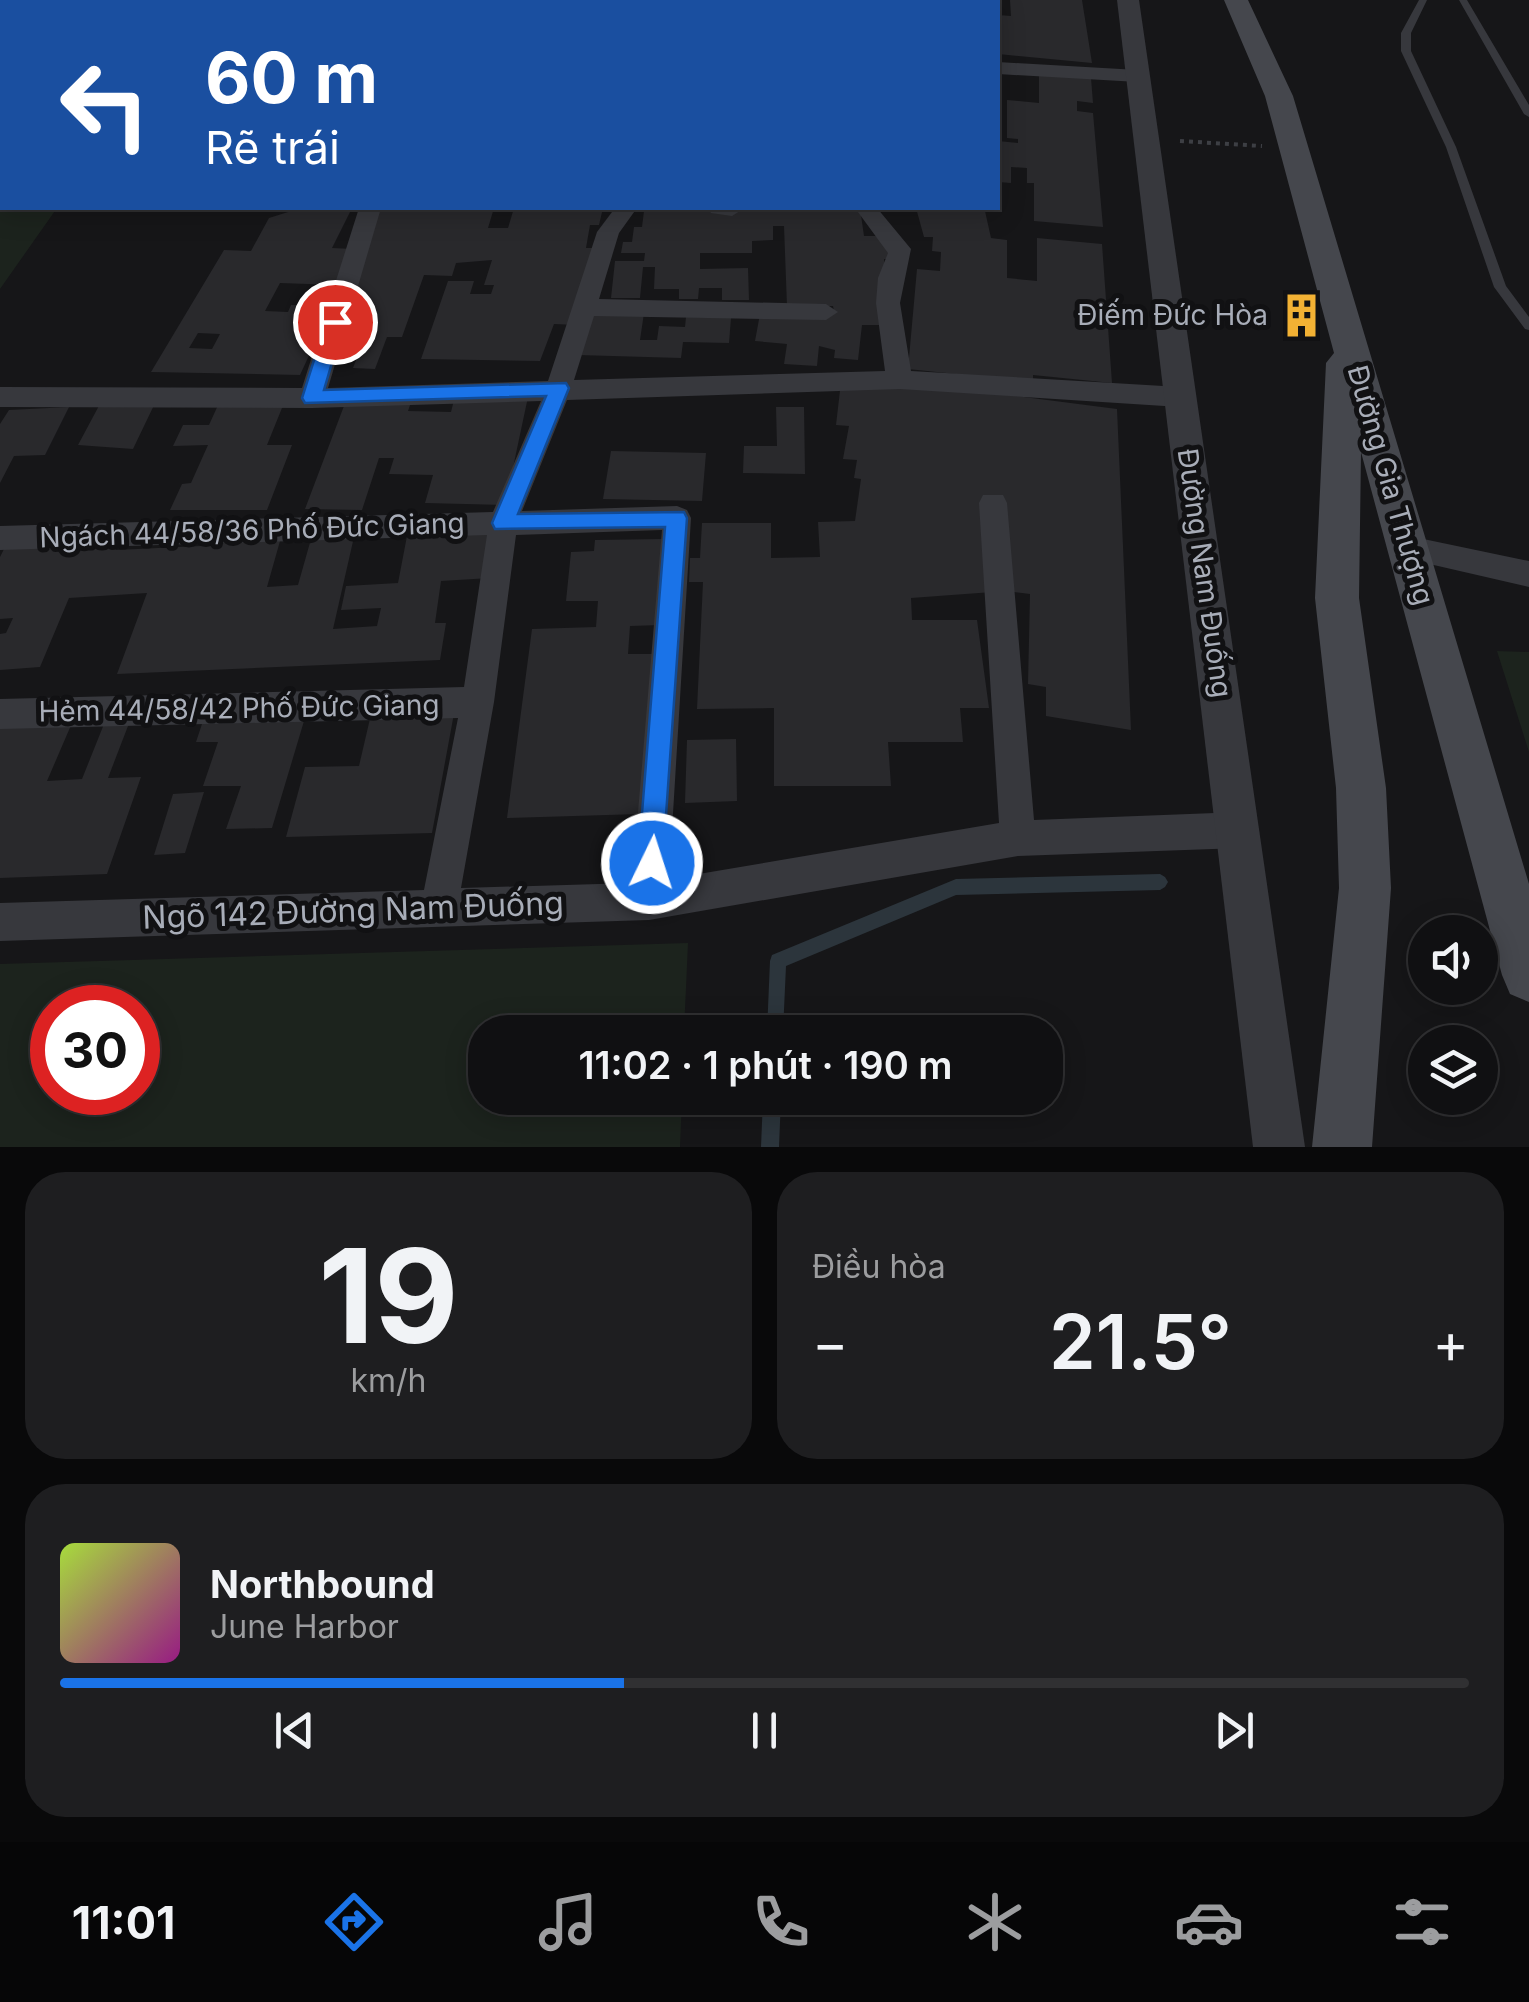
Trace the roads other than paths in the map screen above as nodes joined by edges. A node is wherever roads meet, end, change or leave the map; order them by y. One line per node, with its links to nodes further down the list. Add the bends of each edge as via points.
1 (1128, 0): 6 (street, Đường Nam Đuống)
2 (1236, 0): 14 (main road, Đường Gia Thượng, via 1279,96)
3 (1423, 0): 13 (lane, via 1406,33 1406,51 1450,147 1500,287)
4 (1463, 0): 7 (lane)
5 (1000, 68): 6 (street)
6 (1138, 76): 18 (street, Đường Nam Đuống)
7 (1529, 114)
8 (369, 210): 19 (street)
9 (624, 210): 11 (street, via 608,232)
10 (866, 210): 15 (street, via 899,248 890,276 890,335)
11 (585, 308): 12 (street); 16 (street)
12 (826, 312)
13 (1529, 326)
14 (1345, 327): 23 (main road, Đường Gia Thượng); 34 (main road, via 1337,598 1361,788 1365,888)
15 (900, 380): 16 (street); 18 (street)
16 (559, 388): 19 (street); 21 (street)
17 (0, 397): 19 (street)
18 (1180, 397): 27 (street, Đường Nam Đuống)
19 (312, 398)
20 (993, 503): 28 (street)
21 (503, 523): 22 (street, Ngách 44/58/36 Phố Đức Giang); 25 (street); 29 (street, Ngách 44/58/36 Phố Đức Giang, via 676,518)
22 (0, 538)
23 (1409, 548): 24 (street); 32 (main road, Đường Gia Thượng)
24 (1529, 574)
25 (478, 702): 26 (street, Hẻm 44/58/42 Phố Đức Giang); 30 (street)
26 (0, 714)
27 (1241, 830): 28 (street, Ngõ 142 Đường Nam Đuống); 33 (street, Đường Nam Đuống)
28 (1018, 838): 29 (street, Ngõ 142 Đường Nam Đuống)
29 (649, 901): 30 (street, Ngõ 142 Đường Nam Đuống)
30 (439, 906): 31 (street, Ngõ 142 Đường Nam Đuống)
31 (0, 922)
32 (1529, 975)
33 (1279, 1147)
34 (1342, 1147)

